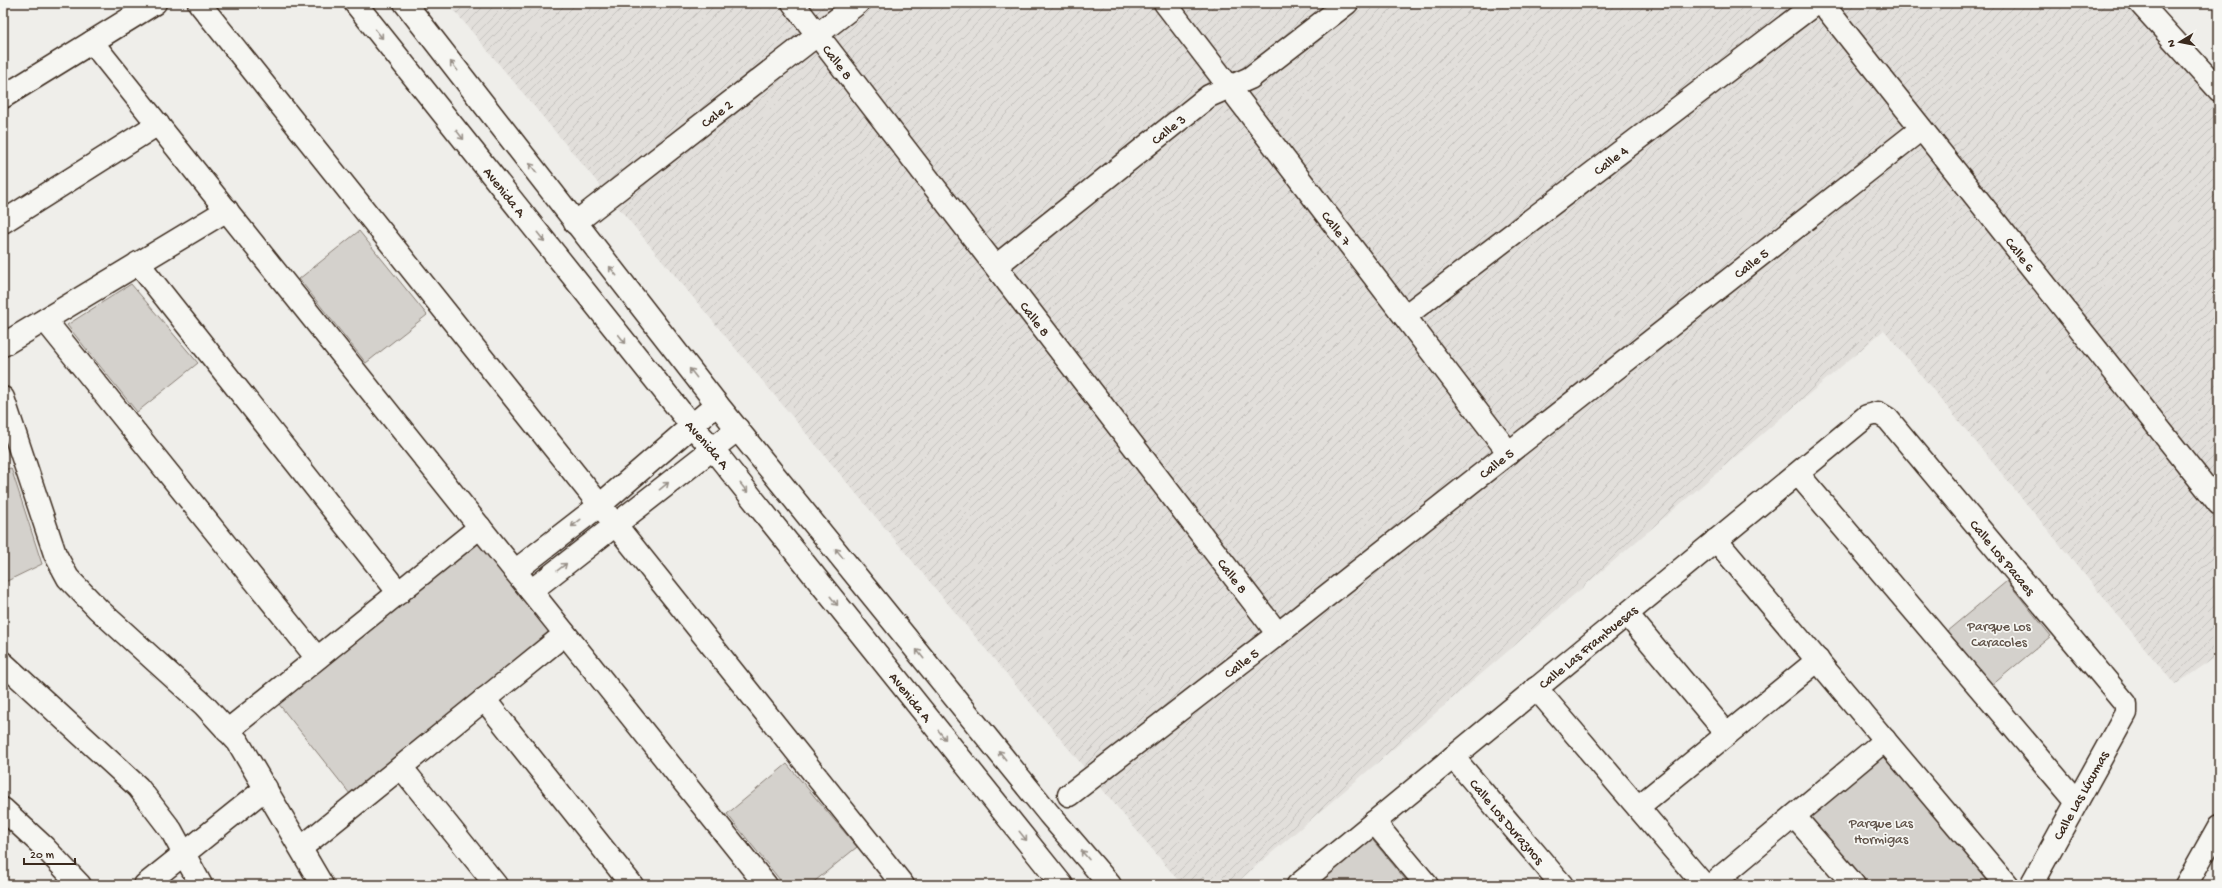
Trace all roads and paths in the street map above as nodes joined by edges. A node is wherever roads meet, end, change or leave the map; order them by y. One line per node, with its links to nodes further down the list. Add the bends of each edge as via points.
1 (155, 3): 13 (street)
2 (199, 3): 36 (street)
3 (355, 3): 30 (street, Avenida A, one-way to 30)
4 (405, 3): 21 (street, one-way to 4)
5 (794, 3): 12 (street, Calle 8)
6 (858, 3): 12 (street, Cale 2)
7 (1165, 3): 14 (street, Calle 7)
8 (1346, 3): 14 (street, Calle 3, via 1250,78)
9 (1816, 3): 24 (street, Calle 4)
10 (1822, 3): 18 (street, Calle 6)
11 (2140, 3): 15 (street)
12 (818, 34): 21 (street, Cale 2); 23 (street, Calle 8)
13 (92, 42): 16 (street); 17 (street)
14 (1229, 87): 23 (street, Calle 3, via 1210,96); 24 (street, Calle 7)
15 (2219, 90)
16 (3, 96)
17 (158, 124): 19 (street); 20 (street)
18 (1921, 129): 33 (street, Calle 5); 35 (street, Calle 6)
19 (227, 210): 22 (street); 38 (street)
20 (3, 222)
21 (575, 223): 28 (street, one-way to 21)
22 (138, 263): 25 (street); 42 (street)
23 (996, 266): 45 (street, Calle 8)
24 (1404, 316): 33 (street, Calle 7)
25 (45, 320): 26 (street); 46 (street)
26 (3, 345)
27 (3, 398): 52 (street, via 55,554 68,578 98,609 204,705)
28 (717, 404): 30 (street); 31 (street)
29 (1878, 413): 34 (street, Calle Las Frambuesas, via 1867,416); 51 (street, Calle Los Pacaes, via 1888,419)
30 (692, 426): 32 (street, Avenida A); 36 (street)
31 (738, 428): 32 (street); 76 (street, one-way to 31, via 1049,814)
32 (712, 448): 37 (street, one-way to 32); 75 (street, Avenida A, one-way to 75)
33 (1509, 453): 45 (street, Calle 5)
34 (1798, 474): 39 (street, Calle Las Frambuesas); 59 (street)
35 (2219, 504)
36 (600, 505): 37 (street); 40 (street, one-way to 40)
37 (616, 525): 41 (street, one-way to 37); 74 (street)
38 (480, 527): 40 (street); 42 (street)
39 (1716, 540): 43 (street, Calle Las Frambuesas); 47 (street)
40 (515, 571): 41 (street)
41 (531, 591): 44 (street)
42 (399, 593): 46 (street)
43 (1627, 614): 49 (street, Calle Las Frambuesas); 53 (street)
44 (566, 634): 50 (street); 73 (street)
45 (1278, 634): 58 (street, Calle 5)
46 (317, 658): 52 (street)
47 (1818, 660): 53 (street); 54 (street)
48 (3, 663): 66 (street, via 138,787 171,830)
49 (1536, 688): 55 (street, Calle Las Frambuesas); 60 (street)
50 (484, 699): 56 (street); 72 (street)
51 (2126, 704): 59 (street, Calle Las Lúcumas, via 2126,713)
52 (227, 731): 57 (street, via 238,742)
53 (1727, 734): 60 (street)
54 (1885, 740): 62 (street); 83 (street)
55 (1453, 757): 63 (street, Calle Las Frambuesas); 79 (street, Calle Los Duraznos)
56 (400, 767): 65 (street); 71 (street)
57 (266, 788): 65 (street); 66 (street)
58 (1069, 796)
59 (2076, 802): 84 (street, Calle Las Lúcumas)
60 (1638, 807): 80 (street)
61 (3, 809): 67 (street)
62 (1794, 816): 81 (street); 82 (street)
63 (1374, 822): 77 (street, Calle Las Frambuesas); 78 (street)
64 (2219, 826): 85 (street)
65 (301, 848): 70 (street)
66 (184, 854): 68 (street); 69 (street)
67 (80, 885)
68 (145, 885)
69 (201, 885)
70 (322, 885)
71 (496, 885)
72 (632, 885)
73 (766, 885)
74 (903, 885)
75 (1062, 885)
76 (1110, 885)
77 (1298, 885)
78 (1427, 885)
79 (1562, 885)
80 (1704, 885)
81 (1711, 885)
82 (1854, 885)
83 (2007, 885)
84 (2031, 885)
85 (2186, 885)

